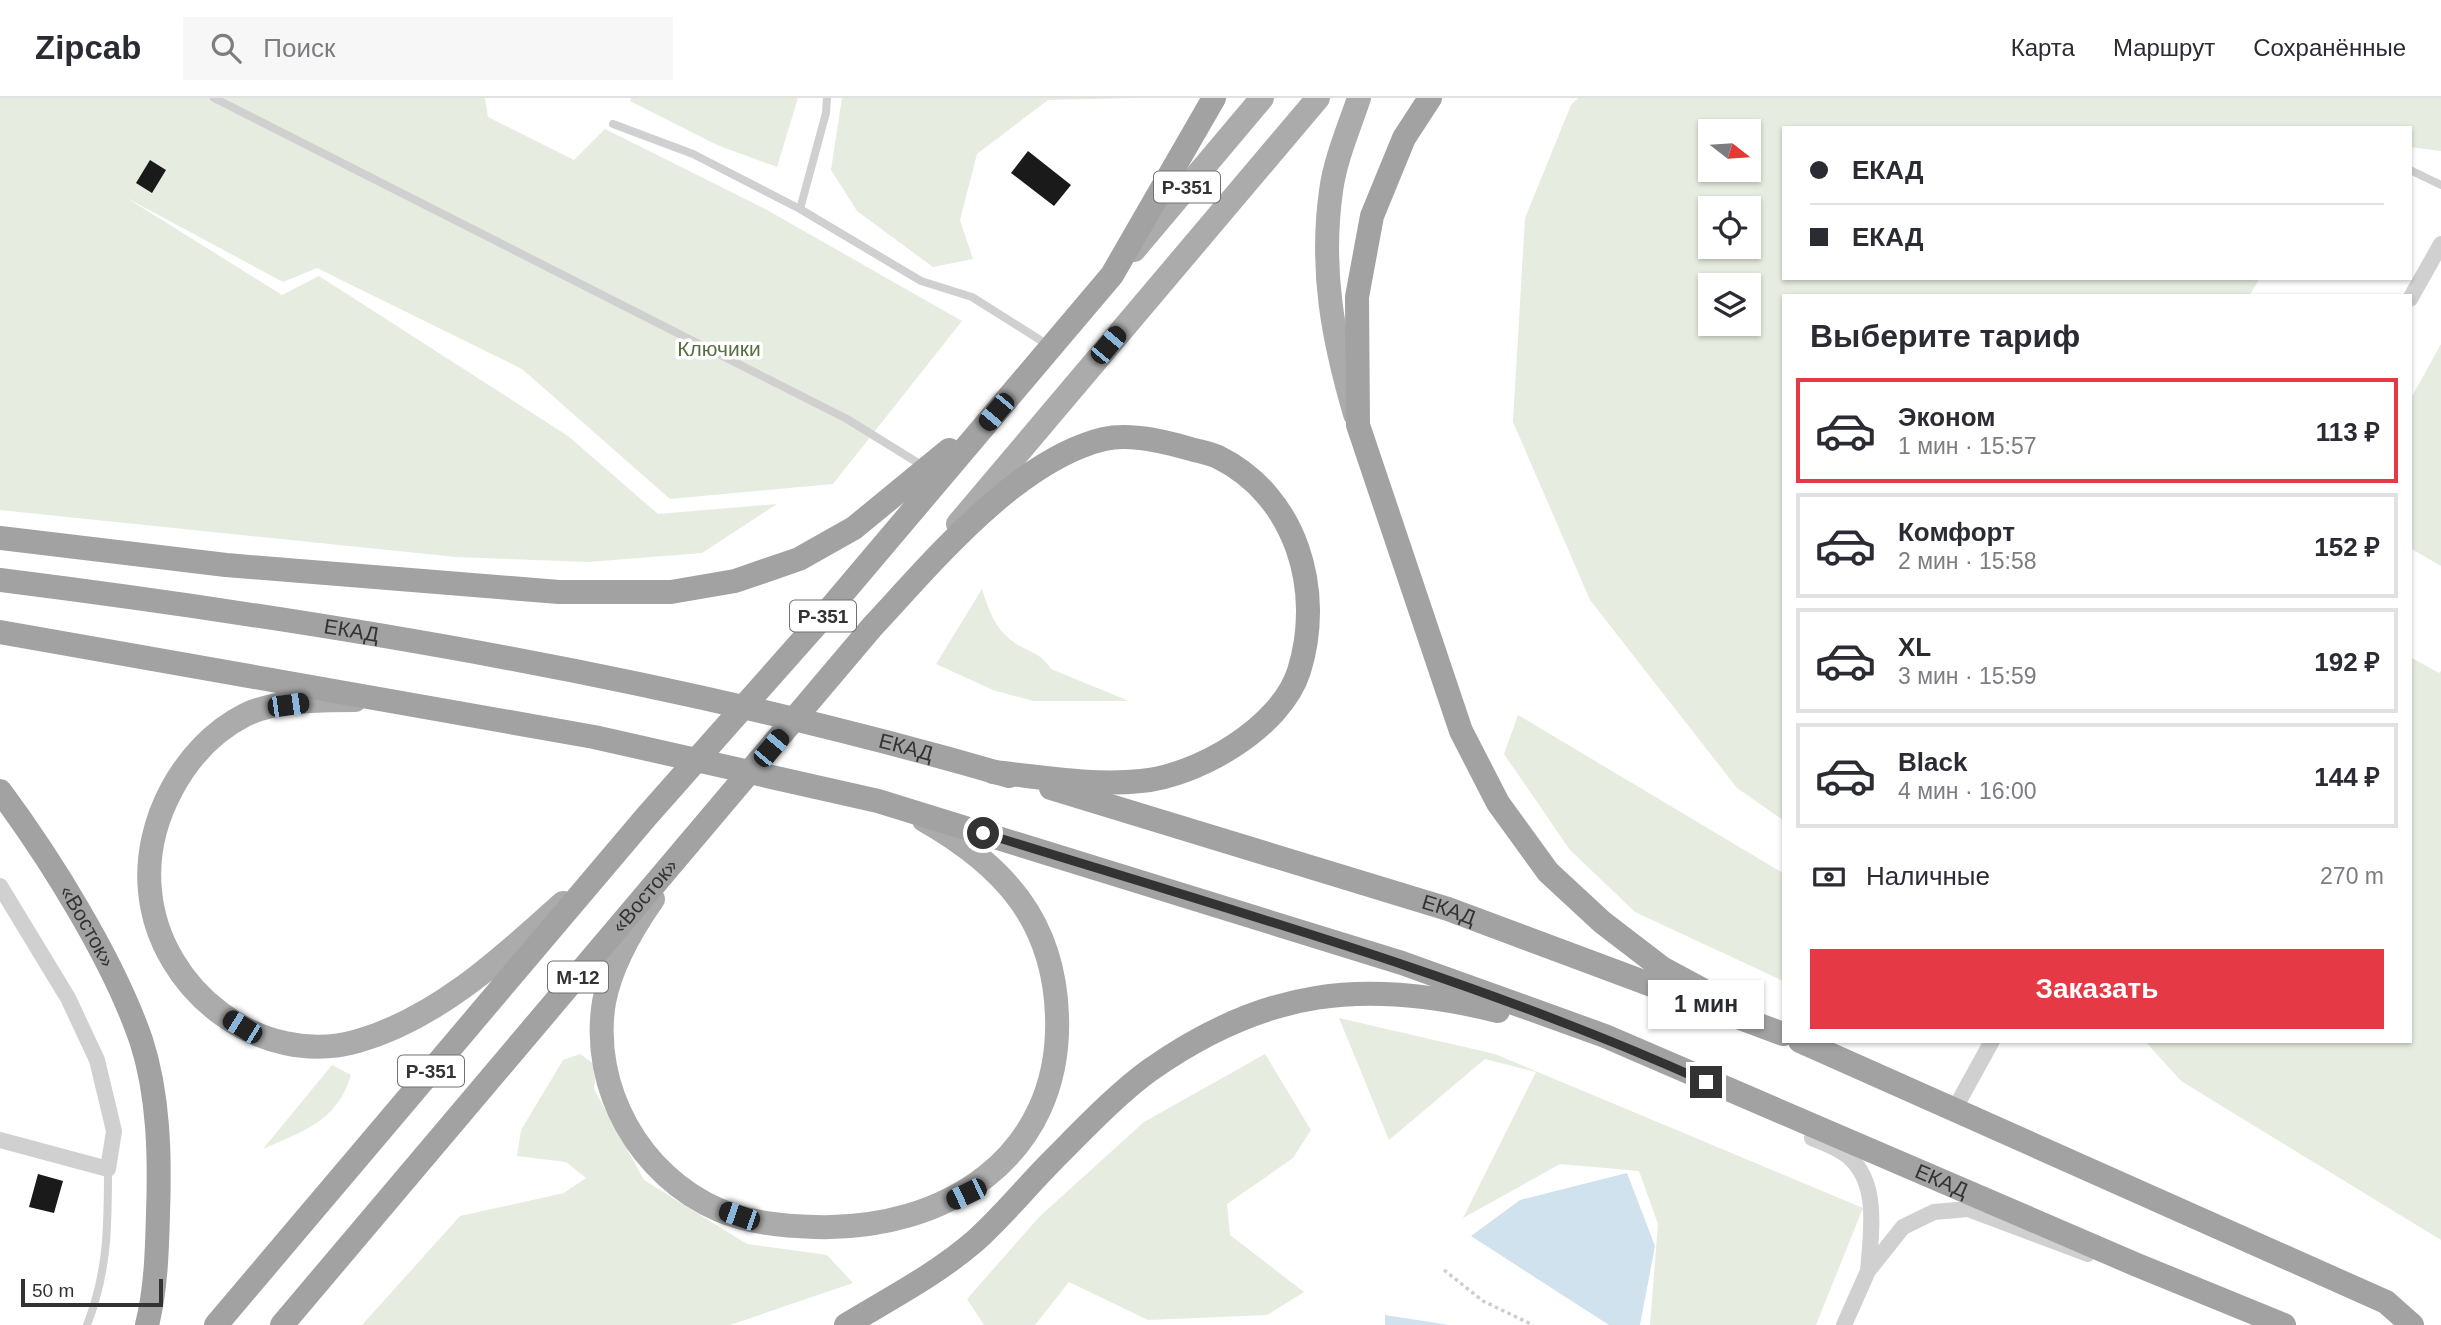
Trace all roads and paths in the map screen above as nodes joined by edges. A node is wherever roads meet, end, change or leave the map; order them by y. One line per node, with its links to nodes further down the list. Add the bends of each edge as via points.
1 (214, 98): 17 (lane, via 847,419)
2 (827, 98): 11 (lane)
3 (1214, 98): 13 (highway)
4 (1262, 98): 13 (main road, Р-351)
5 (1318, 98): 20 (main road, Р-351)
6 (1359, 98): 16 (main road, via 1331,189 1327,269 1336,348)
7 (1430, 98): 16 (highway, via 1404,138 1373,216 1357,297)
8 (612, 124): 11 (lane, via 693,154)
9 (2412, 171): 10 (lane)
10 (2441, 185)
11 (800, 209): 15 (lane, via 921,281 972,297)
12 (2441, 244): 14 (street)
13 (1112, 275): 15 (highway, Р-351)
14 (2412, 295)
15 (1051, 347): 17 (highway, Р-351, via 996,412)
16 (1358, 425): 29 (highway, via 1461,732 1499,803 1548,872 1602,922 1662,968)
17 (932, 474): 18 (highway, via 799,559 735,581 671,592 559,592 226,565); 26 (highway, Р-351, via 816,625)
18 (0, 538)
19 (0, 580): 23 (highway, ЕКАД, via 462,648 640,682)
20 (872, 627): 23 (highway, «Восток», via 958,535 1011,489 1065,454 1106,438 1160,440 1218,457 1262,489 1287,522 1307,580 1308,631 1298,673 1278,706 1251,733 1215,758 1142,781 1076,781); 27 (highway, «Восток» / М-12)
21 (0, 632): 22 (highway)
22 (388, 700): 25 (highway, ЕКАД, via 594,737); 26 (main road, via 311,702 246,714 197,751 162,811 150,892 164,944 204,999 263,1037 306,1048 333,1046 358,1041 416,1017 462,987 548,917)
23 (993, 772): 30 (highway, ЕКАД, via 1448,909)
24 (0, 791): 42 (highway, «Восток», via 84,921 120,988 141,1043 155,1109 159,1171 157,1250)
25 (878, 801): 27 (main road, via 950,835 1011,887 1045,945 1058,1027 1053,1067 1040,1107 1012,1151 966,1194 937,1208 877,1224 784,1226 719,1210 664,1174 617,1109 607,1080 604,1000 640,918); 31 (highway, ЕКАД, via 1402,963)
26 (646, 817): 43 (highway, Р-351)
27 (704, 829): 44 (highway, «Восток» / М-12)
28 (0, 886): 37 (street, via 68,998 97,1060 114,1131)
29 (1782, 1033)
30 (1782, 1034)
31 (1605, 1037): 34 (highway, ЕКАД); 45 (highway, via 1481,1006 1377,991 1317,996 1246,1016 1149,1071 974,1241)
32 (1804, 1043): 35 (highway)
33 (1991, 1043): 35 (street)
34 (1706, 1082): 38 (highway, ЕКАД); 40 (street, via 1844,1153 1861,1170 1869,1192)
35 (1954, 1110): 49 (highway, via 2386,1302)
36 (0, 1140): 37 (street)
37 (108, 1169): 41 (lane, via 108,1242 100,1291)
38 (2137, 1265): 40 (street, via 2075,1251 1968,1209 1934,1212 1903,1227); 48 (highway, ЕКАД)
39 (1444, 1270): 46 (path, via 1483,1301)
40 (1868, 1271): 47 (street)
41 (87, 1325)
42 (148, 1325)
43 (216, 1325)
44 (282, 1325)
45 (846, 1325)
46 (1533, 1325)
47 (1844, 1325)
48 (2284, 1325)
49 (2412, 1325)

